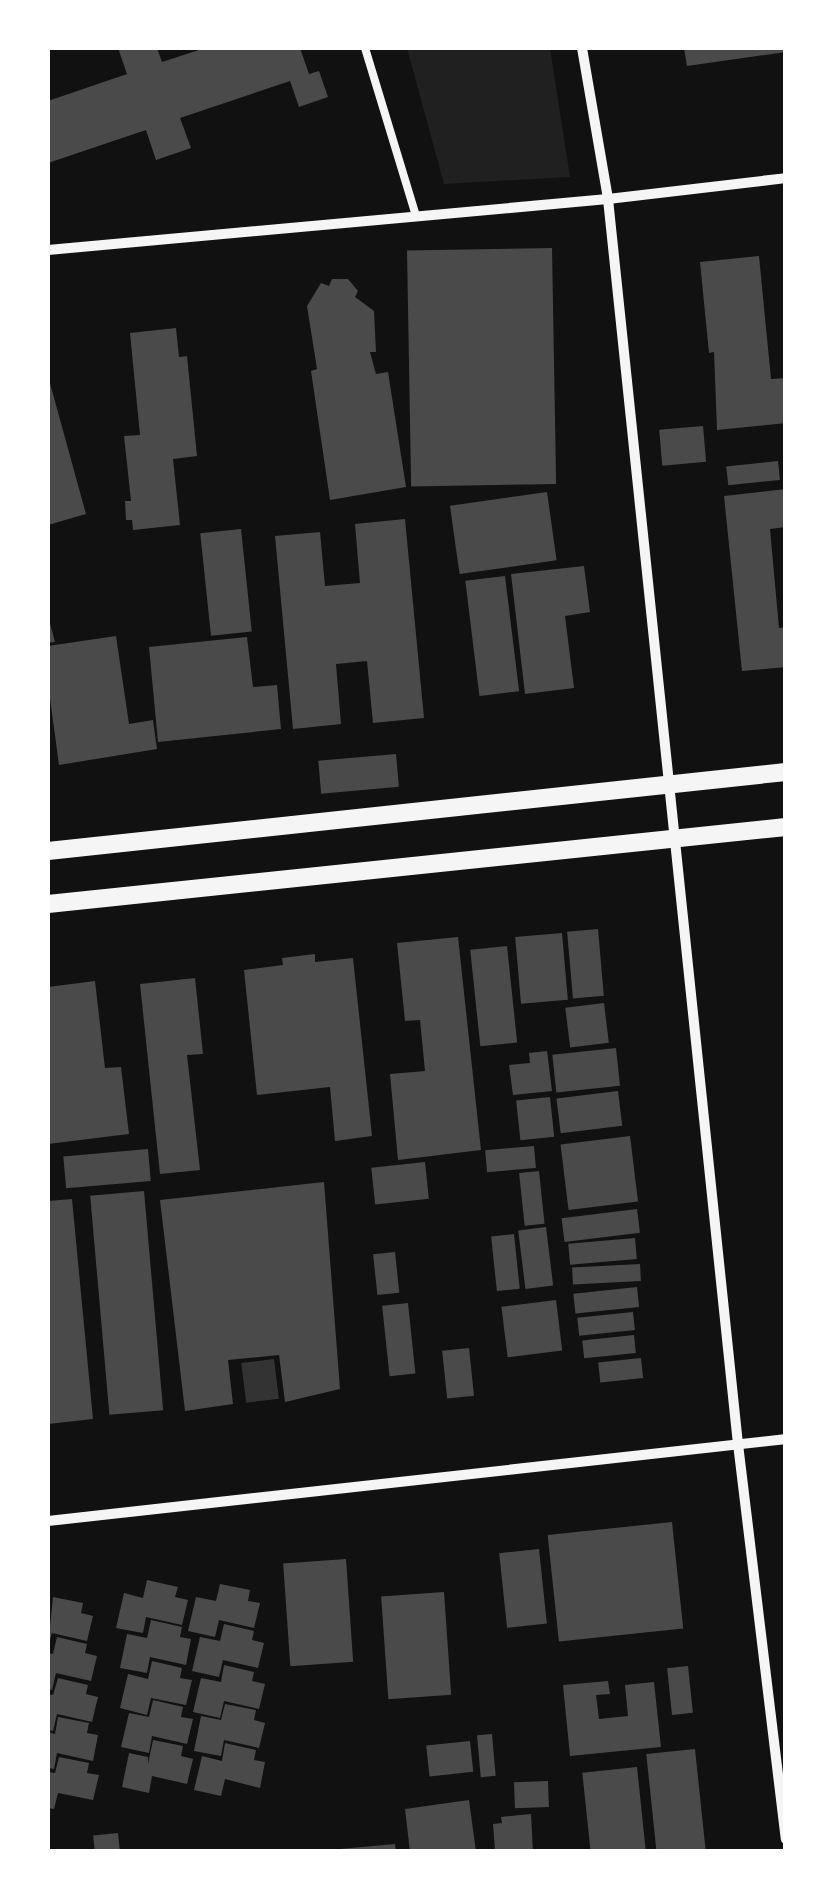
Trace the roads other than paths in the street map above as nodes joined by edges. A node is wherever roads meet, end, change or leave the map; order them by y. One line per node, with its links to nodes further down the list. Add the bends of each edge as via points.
1 (366, 48): 5 (lane)
2 (582, 48): 4 (street)
3 (786, 178): 4 (street)
4 (608, 200): 5 (street); 8 (street)
5 (416, 216): 6 (street)
6 (48, 250)
7 (786, 772): 8 (street)
8 (672, 785): 10 (street); 11 (street)
9 (786, 826): 10 (street)
10 (675, 837): 12 (street); 14 (street)
11 (48, 852)
12 (48, 904)
13 (786, 1440): 14 (street)
14 (738, 1444): 15 (street); 16 (street)
15 (48, 1521)
16 (786, 1839)

